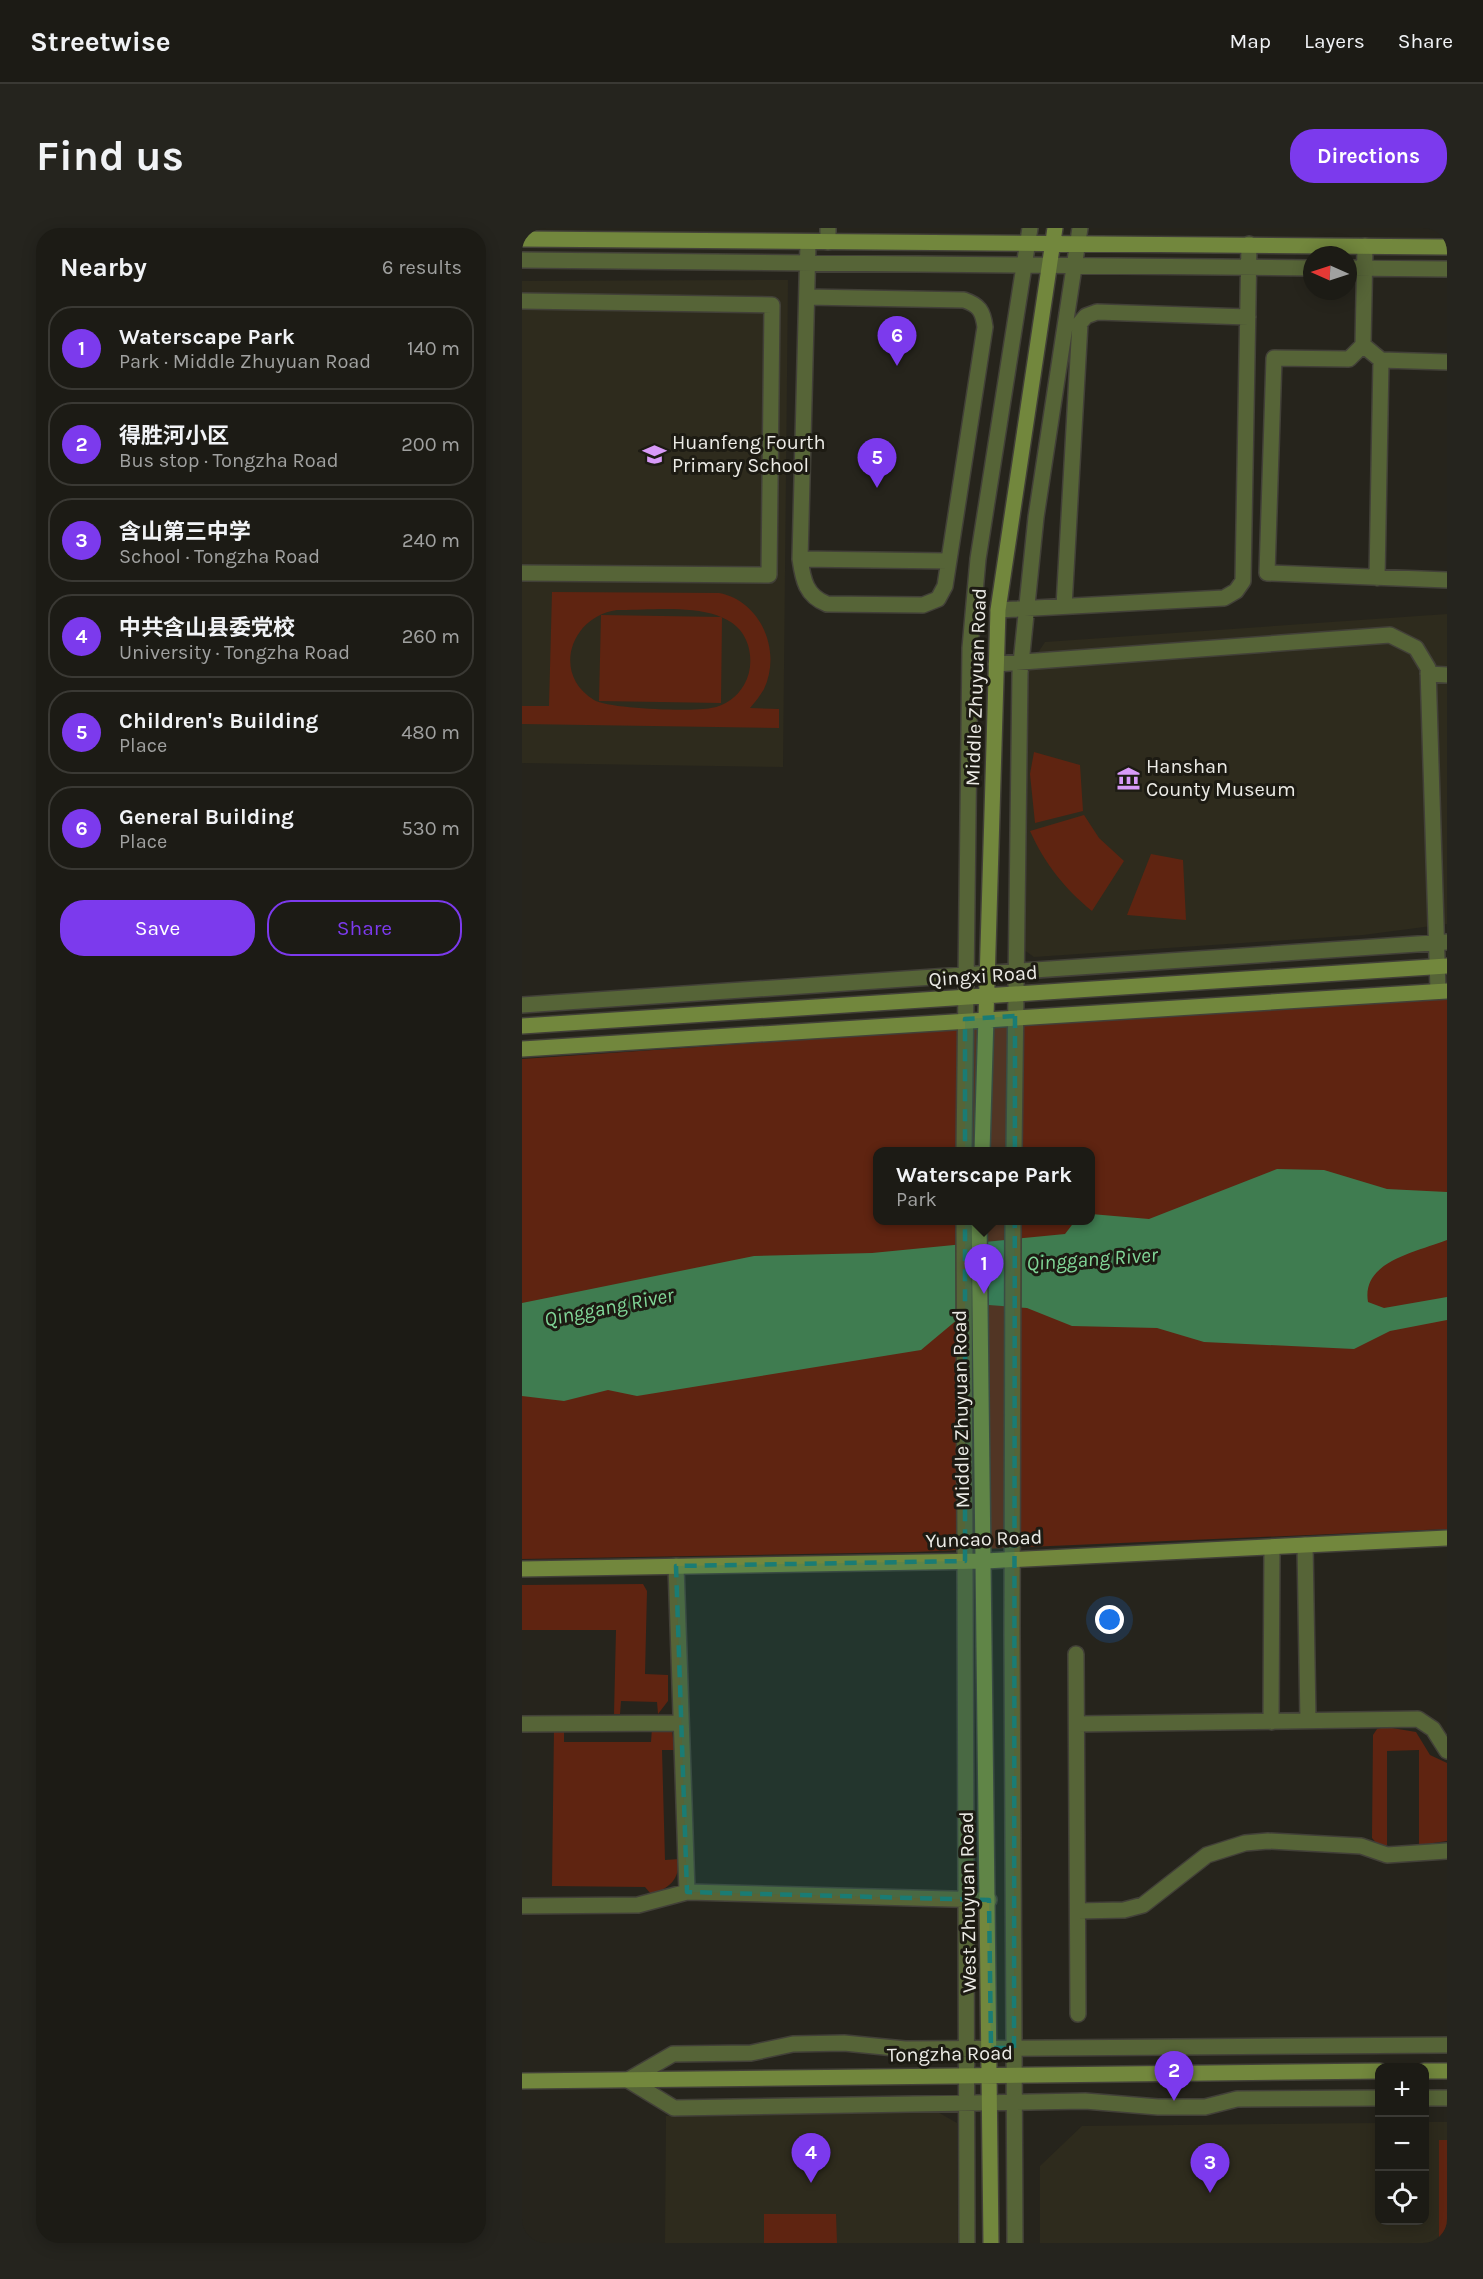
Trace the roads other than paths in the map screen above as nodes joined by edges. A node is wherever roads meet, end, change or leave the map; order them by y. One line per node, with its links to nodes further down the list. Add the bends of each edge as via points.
1 (565, 234): 6 (main road); 7 (main road)
2 (828, 235): 3 (main road); 7 (main road)
3 (1028, 235): 4 (main road); 13 (street)
4 (1054, 236): 5 (main road); 14 (main road, Middle Zhuyuan Road)
5 (1079, 236): 8 (main road); 15 (street)
6 (522, 239)
7 (808, 242): 12 (street)
8 (1249, 244): 9 (main road); 16 (street)
9 (1365, 246): 10 (main road); 19 (street)
10 (1447, 247)
11 (522, 260): 12 (street)
12 (808, 263): 13 (street); 21 (street)
13 (1024, 265): 14 (street); 44 (street, via 978,559 971,637)
14 (1050, 265): 15 (street); 34 (main road, Middle Zhuyuan Road)
15 (1075, 265): 16 (street); 33 (street)
16 (1249, 267): 17 (street); 23 (street)
17 (1303, 268)
18 (1357, 268): 19 (street)
19 (1365, 268): 20 (street); 24 (street)
20 (1447, 269)
21 (807, 297): 27 (street); 28 (street, via 964,300 976,304 984,313 985,327)
22 (522, 301): 29 (street, via 772,305 769,575)
23 (1248, 317): 32 (street, via 1243,581 1224,598); 32 (street, via 1097,312 1080,323)
24 (1363, 345): 25 (street); 30 (street, via 1349,359 1274,358 1267,573)
25 (1381, 360): 26 (street); 30 (street)
26 (1447, 362)
27 (800, 559): 28 (street); 28 (street, via 808,591 827,604 923,605 938,599 945,586)
28 (948, 561)
29 (522, 573)
30 (1377, 578): 31 (street)
31 (1447, 580)
32 (1065, 606): 33 (street)
33 (1025, 609): 34 (street); 35 (street)
34 (998, 610): 36 (main road, Middle Zhuyuan Road)
35 (1020, 662): 36 (street); 37 (street, via 1390,635 1416,648); 42 (street)
36 (996, 664): 43 (main road, Middle Zhuyuan Road)
37 (1428, 674): 38 (street); 39 (street)
38 (1447, 675)
39 (1441, 886): 40 (street)
40 (1441, 942): 41 (street); 42 (street)
41 (1442, 967): 45 (street); 46 (main road, Qingxi Road)
42 (1016, 971): 43 (street); 46 (street)
43 (989, 973): 44 (street); 47 (main road, Middle Zhuyuan Road)
44 (965, 975): 48 (street); 49 (street)
45 (1442, 991): 50 (main road)
46 (1015, 995): 47 (main road, Qingxi Road); 50 (street)
47 (988, 997): 48 (main road, Qingxi Road); 51 (main road, Middle Zhuyuan Road)
48 (965, 999): 52 (street); 53 (main road, Qingxi Road)
49 (522, 1005)
50 (1015, 1016): 51 (main road); 59 (street)
51 (988, 1018): 52 (main road); 58 (main road, Middle Zhuyuan Road)
52 (964, 1019): 55 (main road); 57 (street)
53 (585, 1022): 54 (main road, Qingxi Road); 55 (main road)
54 (522, 1026)
55 (587, 1044): 56 (main road)
56 (522, 1049)
57 (964, 1147)
58 (982, 1147)
59 (1014, 1147)
60 (964, 1225): 67 (street)
61 (980, 1225): 68 (main road, Middle Zhuyuan Road)
62 (1013, 1225): 66 (street)
63 (1447, 1538): 64 (main road, Yuncao Road)
64 (1305, 1545): 65 (main road, Yuncao Road); 72 (street)
65 (1272, 1546): 66 (main road, Yuncao Road); 73 (street)
66 (1012, 1560): 68 (main road, Yuncao Road); 86 (street)
67 (964, 1561): 68 (main road, Yuncao Road); 69 (main road, Yuncao Road); 80 (street)
68 (985, 1561): 81 (main road, West Zhuyuan Road)
69 (676, 1566): 70 (main road, Yuncao Road); 74 (street)
70 (522, 1569)
71 (1076, 1654): 76 (street)
72 (1308, 1721): 73 (street); 77 (street, via 1418,1719 1433,1728)
73 (1271, 1722): 76 (street)
74 (681, 1723): 75 (street); 79 (street)
75 (522, 1724)
76 (1077, 1724): 83 (street)
77 (1447, 1751)
78 (1447, 1851): 83 (street, via 1387,1855 1361,1846 1245,1843 1207,1855 1143,1905 1124,1910)
79 (687, 1892): 80 (street); 82 (street, via 638,1905)
80 (965, 1899): 81 (street); 87 (street)
81 (989, 1900): 88 (main road, West Zhuyuan Road)
82 (522, 1906)
83 (1078, 1911): 84 (street)
84 (1078, 2014)
85 (1447, 2045): 86 (street)
86 (1014, 2048): 88 (street); 92 (street)
87 (966, 2049): 88 (street); 93 (street); 95 (street, via 844,2043 793,2044 751,2053 673,2054)
88 (991, 2049): 94 (main road, West Zhuyuan Road)
89 (1429, 2071): 90 (main road)
90 (1447, 2071)
91 (1375, 2072): 92 (main road, Tongzha Road)
92 (1014, 2074): 94 (main road, Tongzha Road); 101 (street)
93 (966, 2075): 94 (main road, Tongzha Road); 95 (main road, Tongzha Road); 102 (street)
94 (991, 2075): 100 (main road, West Zhuyuan Road)
95 (628, 2080): 96 (main road, Tongzha Road); 102 (street, via 674,2108)
96 (522, 2081)
97 (1375, 2098): 101 (street, via 1237,2099 1205,2107)
98 (1429, 2098): 99 (street)
99 (1447, 2098)
100 (991, 2102): 101 (street); 102 (street); 104 (main road, West Zhuyuan Road)
101 (1014, 2102): 105 (street)
102 (966, 2103): 103 (street)
103 (967, 2243)
104 (991, 2243)
105 (1016, 2243)

